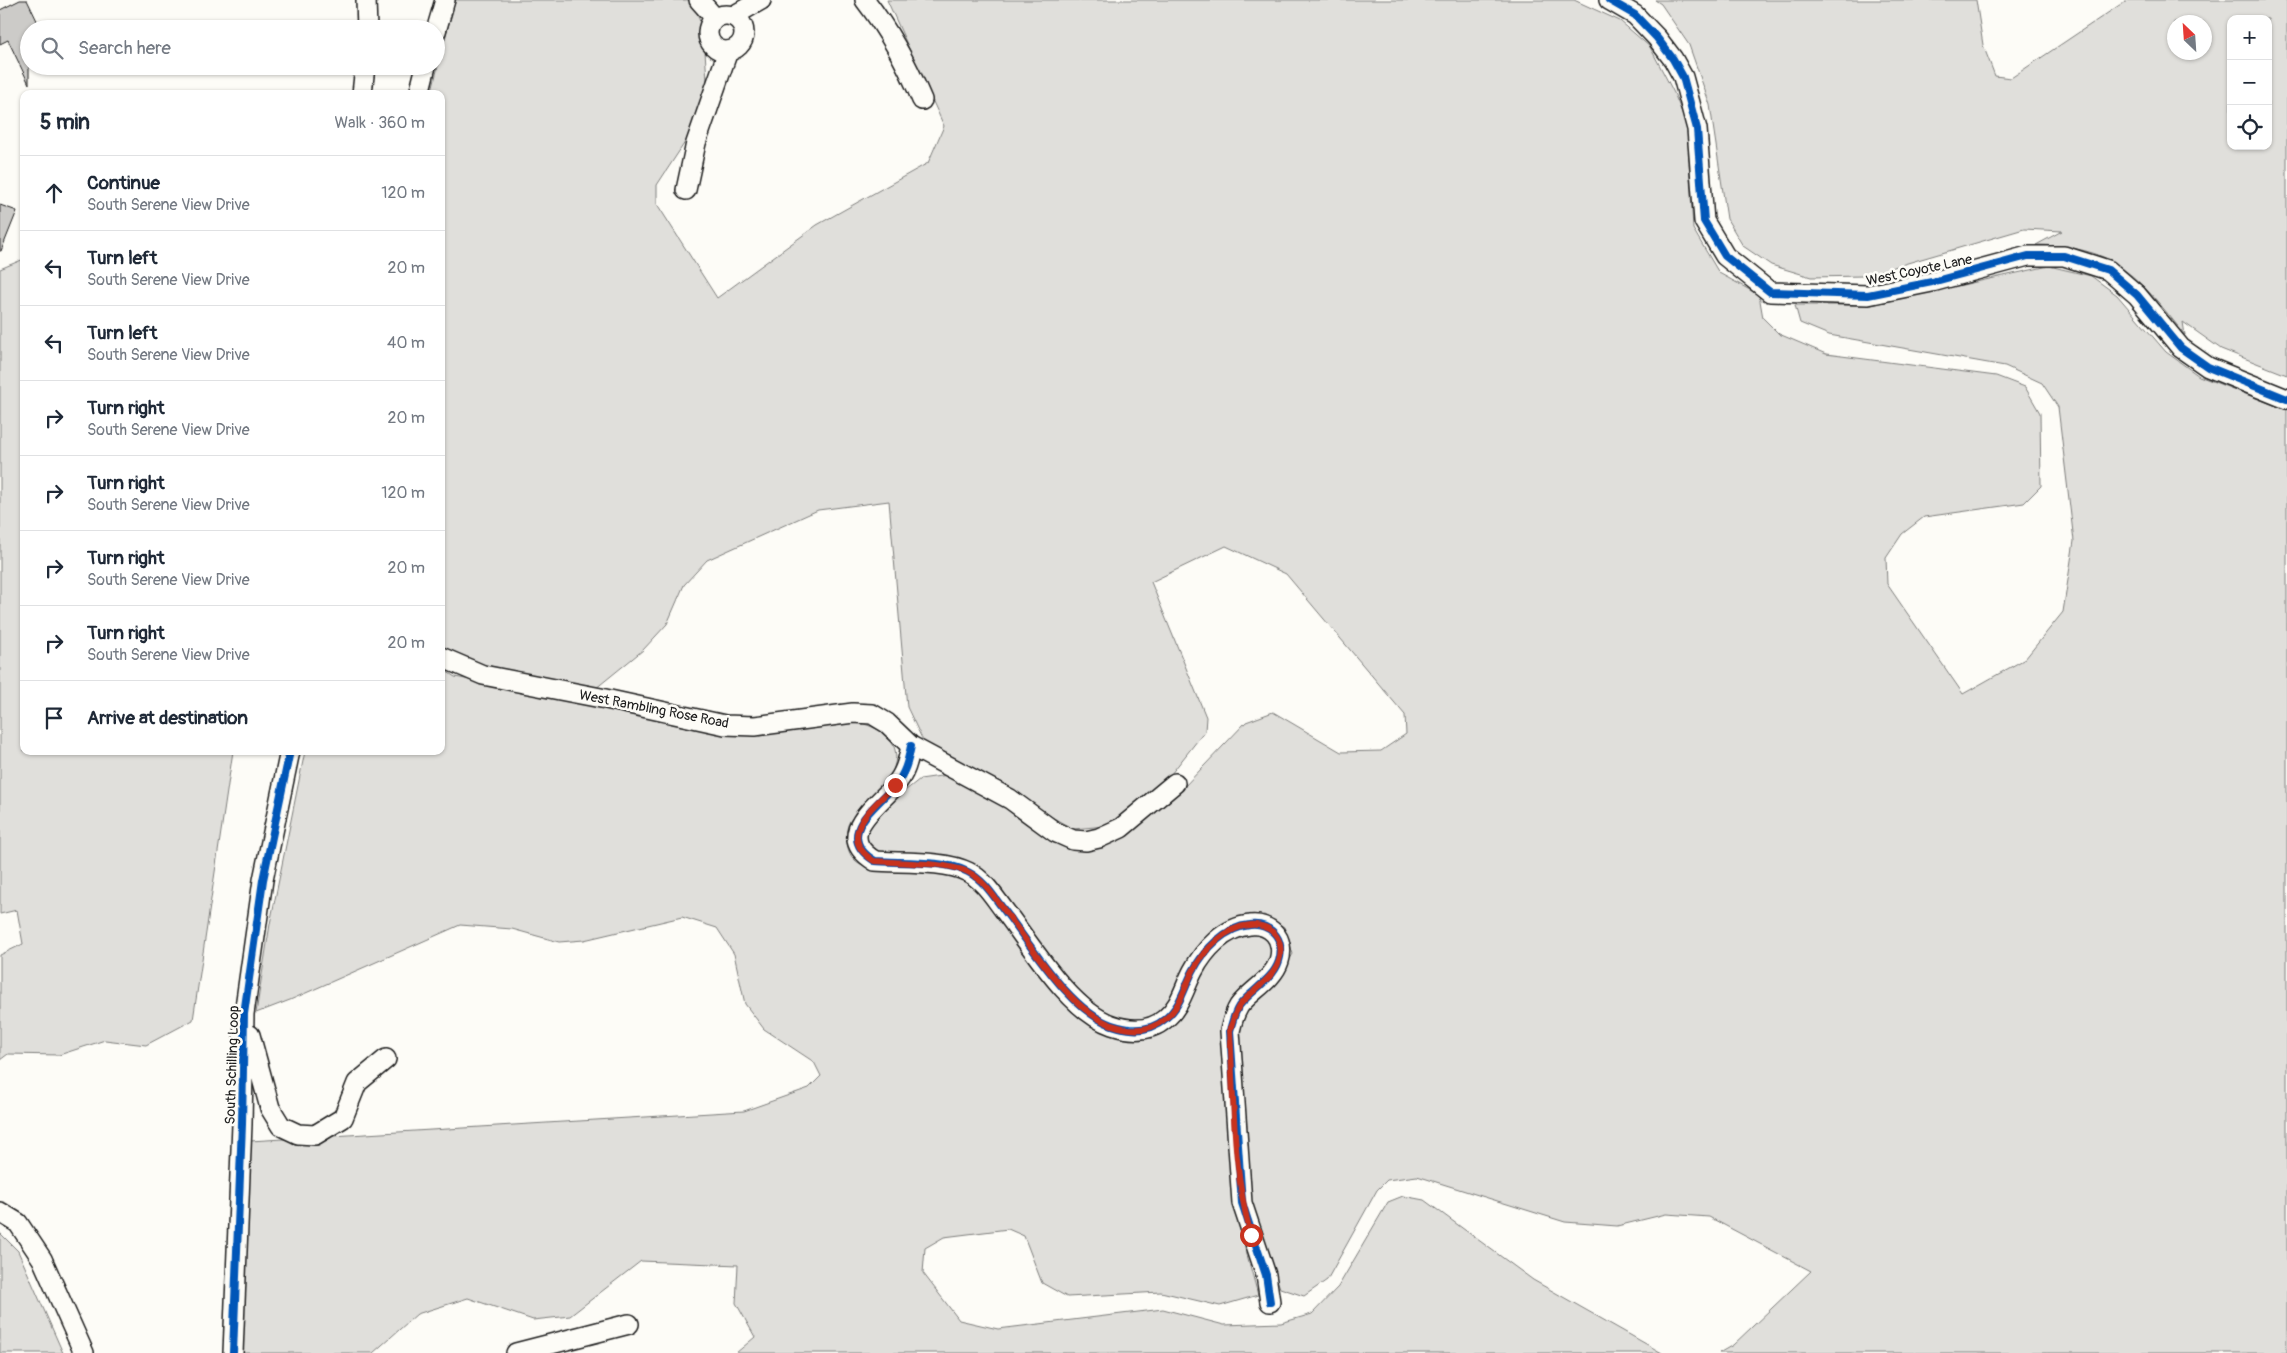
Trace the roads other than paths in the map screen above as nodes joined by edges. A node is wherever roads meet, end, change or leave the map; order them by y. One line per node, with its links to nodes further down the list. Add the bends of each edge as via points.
1 (366, 0): 8 (street)
2 (445, 0): 9 (street)
3 (699, 0): 7 (street)
4 (761, 0): 7 (street)
5 (865, 0): 15 (street, via 882,22)
6 (1608, 0): 17 (street, West Coyote Lane, via 1635,15 1646,26 1683,76 1697,129 1704,221 1725,256 1770,292 1868,295 1932,282 2028,256 2064,256 2108,270 2137,296 2181,348 2208,367)
7 (724, 17): 10 (street, via 709,28 709,39 717,48); 10 (street, via 742,23 744,35 739,46)
8 (367, 20)
9 (439, 20)
10 (728, 50): 16 (street, via 696,142)
11 (365, 75): 13 (street)
12 (424, 75): 14 (street)
13 (363, 90)
14 (420, 90)
15 (922, 100)
16 (686, 190)
17 (2287, 399)
18 (445, 659): 19 (street, West Rambling Rose Road, via 483,676 725,726 755,726 853,713 872,714)
19 (911, 746): 21 (street, West Rambling Rose Road, via 1010,799 1055,832 1073,840 1099,838 1121,828); 25 (street, via 905,771 863,817 857,832 858,846 874,861 944,866 968,872 987,888 1064,989 1088,1013 1111,1025 1132,1030 1153,1027 1166,1019 1179,1004 1205,952 1231,930 1256,924 1275,933 1281,950 1279,962 1239,1006 1230,1031 1242,1203 1266,1275)
20 (289, 755): 22 (street, South Schilling Loop, via 264,880)
21 (1175, 783)
22 (244, 1014): 23 (street, via 270,1108 281,1126 298,1134 315,1135 342,1118 357,1082); 28 (street, South Schilling Loop)
23 (386, 1059)
24 (0, 1212): 27 (street, via 18,1223 42,1259)
25 (1270, 1302)
26 (629, 1324): 29 (street)
27 (84, 1353)
28 (233, 1353)
29 (516, 1353)

